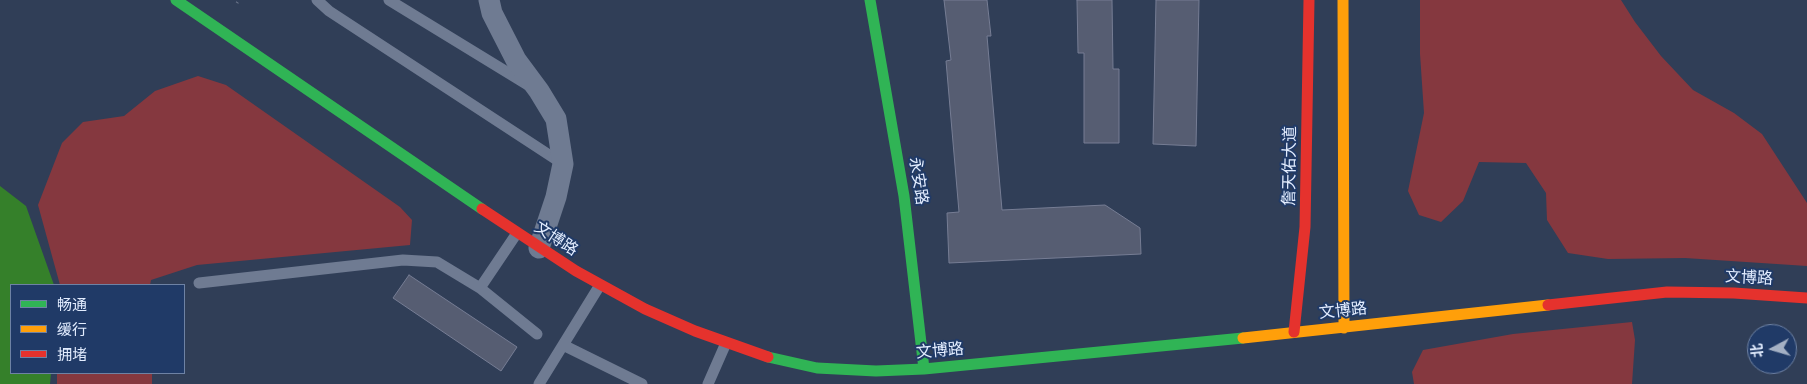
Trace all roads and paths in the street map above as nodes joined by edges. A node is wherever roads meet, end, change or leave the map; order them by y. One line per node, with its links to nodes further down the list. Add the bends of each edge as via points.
1 (176, 0): 11 (main road, 文博路)
2 (317, 0): 10 (lane, via 328,11)
3 (389, 0): 8 (lane)
4 (490, 0): 9 (street, via 492,13 516,60)
5 (870, 0): 22 (main road, 永安路, via 904,196)
6 (1309, 0): 18 (main road, 詹天佑大道, via 1305,226)
7 (1342, 0): 17 (main road)
8 (407, 5): 9 (lane)
9 (539, 91): 10 (street, via 556,119)
10 (563, 164): 12 (street)
11 (517, 233): 12 (main road, 文博路); 15 (lane)
12 (539, 248): 14 (main road, 文博路)
13 (199, 283): 15 (lane, via 421,260 437,262)
14 (600, 285): 20 (main road, 文博路); 21 (lane)
15 (480, 288): 19 (lane)
16 (1807, 298): 17 (main road, 文博路, via 1667,292)
17 (1344, 328): 18 (main road, 文博路)
18 (1294, 332): 22 (main road, 文博路)
19 (537, 334)
20 (726, 344): 22 (main road, 文博路, via 817,368); 25 (lane)
21 (563, 345): 23 (lane); 24 (lane)
22 (924, 376)
23 (539, 384)
24 (642, 384)
25 (708, 384)

